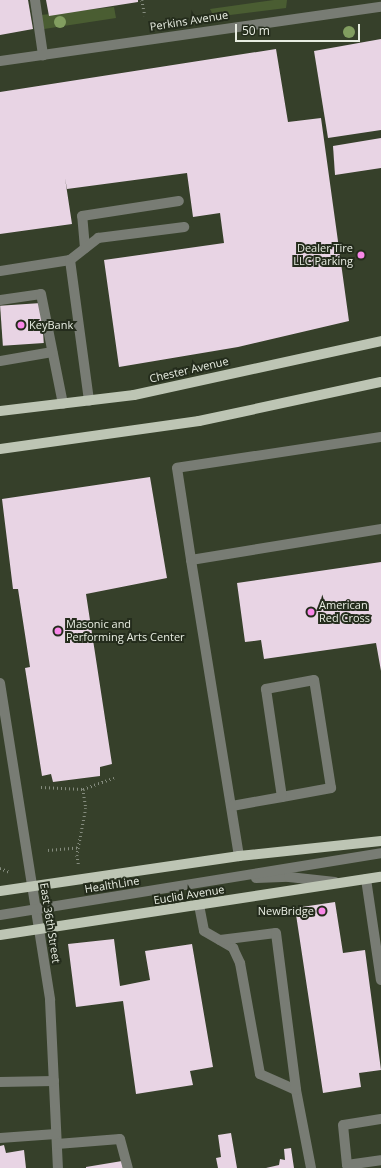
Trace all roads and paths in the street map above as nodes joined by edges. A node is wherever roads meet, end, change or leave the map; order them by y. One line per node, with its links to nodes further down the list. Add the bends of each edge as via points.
1 (35, 0): 5 (street)
2 (142, 0): 4 (path)
3 (374, 5): 5 (street, Perkins Avenue)
4 (144, 16)
5 (43, 56): 6 (street, Perkins Avenue)
6 (0, 61)
7 (179, 201): 9 (street, via 82,216)
8 (184, 227): 9 (street, via 98,238)
9 (85, 248): 10 (street)
10 (70, 260): 11 (street); 17 (street)
11 (0, 271)
12 (0, 300): 14 (street, via 41,294)
13 (381, 341): 17 (main road, Chester Avenue, via 134,395)
14 (52, 352): 15 (street); 18 (street)
15 (0, 361)
16 (381, 382): 21 (main road, via 192,422)
17 (90, 400): 18 (main road, Chester Avenue)
18 (63, 404): 19 (main road, Chester Avenue)
19 (0, 411)
20 (381, 437): 23 (street, via 177,468)
21 (0, 449)
22 (381, 529): 23 (street)
23 (191, 560): 29 (street)
24 (0, 683): 42 (street, East 36th Street)
25 (114, 778): 27 (path)
26 (41, 787): 27 (path)
27 (83, 789): 31 (path, via 86,808)
28 (282, 797): 28 (street, via 331,788 314,680 266,689); 29 (street)
29 (232, 806): 34 (street)
30 (381, 841): 34 (main road)
31 (80, 847): 32 (path); 36 (path)
32 (48, 850)
33 (381, 853): 40 (street, HealthLine)
34 (239, 856): 42 (main road)
35 (0, 868): 37 (path)
36 (79, 868)
37 (10, 872)
38 (381, 877): 39 (main road, Euclid Avenue)
39 (366, 879): 41 (main road, Euclid Avenue); 50 (street)
40 (228, 880): 41 (street, HealthLine, via 289,877); 45 (street, HealthLine)
41 (341, 883): 44 (main road, Euclid Avenue)
42 (32, 886): 43 (main road); 45 (street, East 36th Street)
43 (0, 891)
44 (199, 905): 47 (main road, Euclid Avenue); 49 (street, via 204,931)
45 (36, 909): 46 (street, HealthLine); 47 (street, East 36th Street)
46 (0, 915)
47 (39, 930): 48 (main road, Euclid Avenue); 51 (street, East 36th Street, via 50,1000)
48 (0, 935)
49 (220, 940): 53 (street, via 233,948 240,963 260,1074); 53 (street, via 276,933)
50 (381, 978)
51 (54, 1080): 52 (street); 56 (street, East 36th Street)
52 (0, 1082)
53 (296, 1090): 60 (street)
54 (381, 1119): 57 (street, via 343,1125 347,1165)
55 (0, 1138): 56 (street)
56 (56, 1139): 58 (street, East 36th Street); 59 (street, via 120,1139)
57 (381, 1160)
58 (58, 1168)
59 (128, 1168)
60 (311, 1168)

